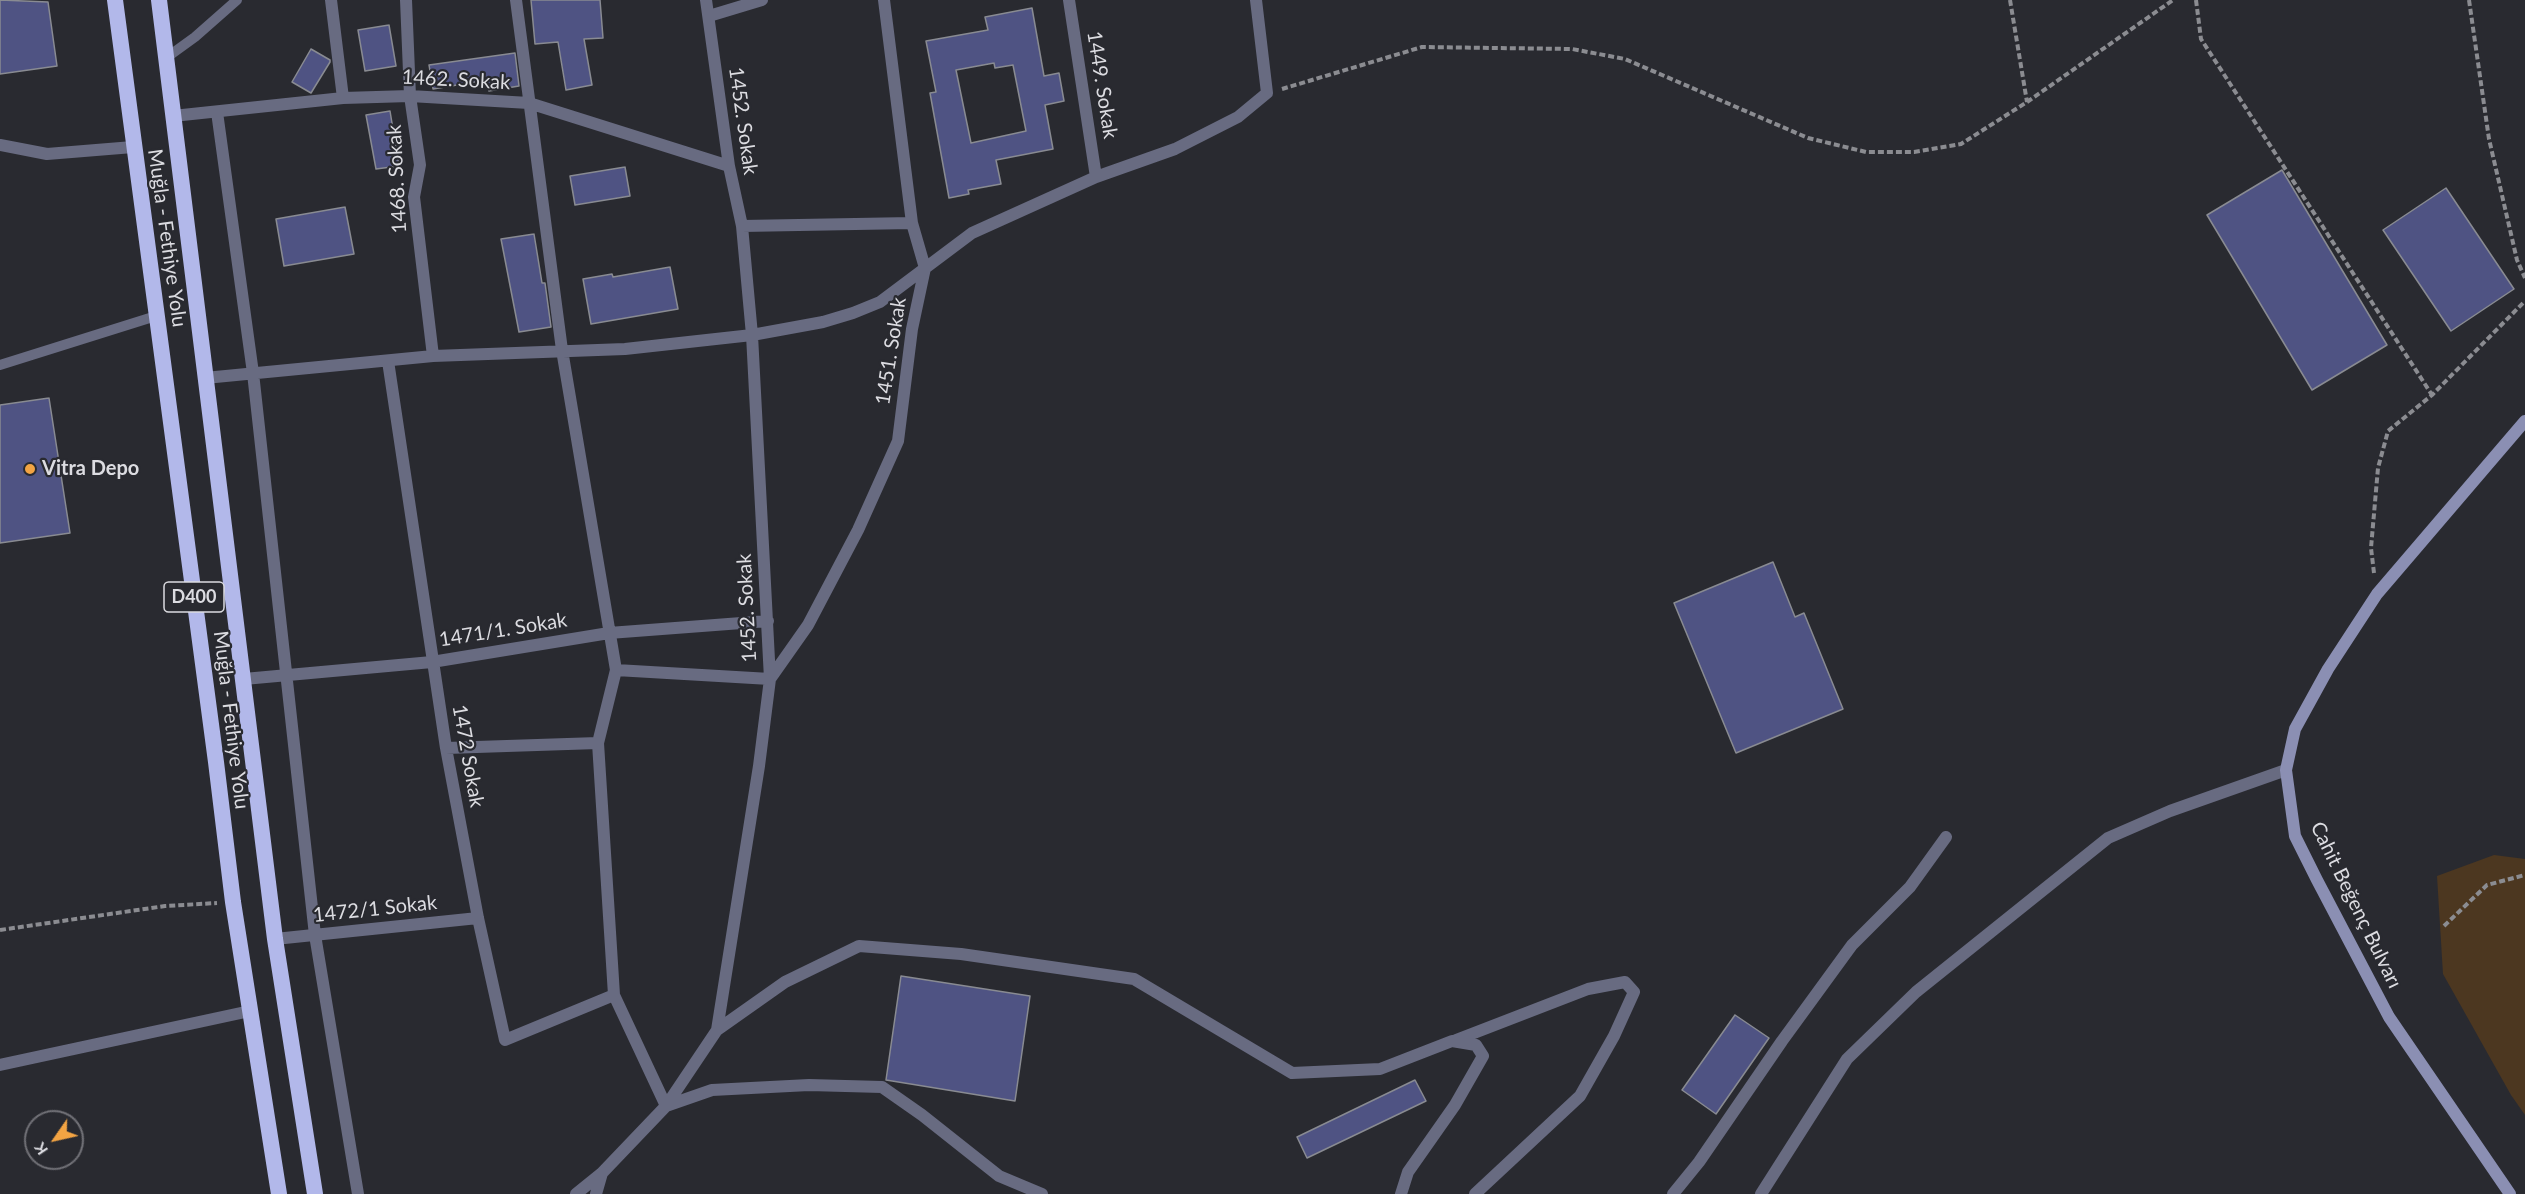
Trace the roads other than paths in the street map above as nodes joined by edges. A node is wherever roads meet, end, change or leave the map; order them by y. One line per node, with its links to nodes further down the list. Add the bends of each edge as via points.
1 (115, 0): 20 (highway, Muğla - Fethiye Yolu / D400)
2 (159, 0): 13 (highway, Muğla - Fethiye Yolu / D400)
3 (237, 0): 13 (lane)
4 (331, 0): 15 (street)
5 (406, 0): 14 (street, 1468. Sokak)
6 (516, 0): 16 (street)
7 (706, 0): 12 (street, 1452. Sokak)
8 (762, 0): 12 (street)
9 (884, 0): 23 (street, 1451. Sokak)
10 (1069, 0): 22 (street, 1449. Sokak)
11 (1256, 0): 22 (street, via 1267,93 1238,117 1174,149)
12 (709, 16): 21 (street, 1452. Sokak)
13 (166, 58): 18 (highway, Muğla - Fethiye Yolu / D400)
14 (410, 96): 15 (street, 1462. Sokak); 16 (street, 1462. Sokak); 29 (street, 1468. Sokak, via 420,165 414,196)
15 (342, 98): 17 (street, 1462. Sokak)
16 (530, 103): 21 (street, 1462. Sokak); 28 (street)
17 (217, 112): 18 (street, 1462. Sokak); 32 (street)
18 (173, 116): 33 (highway, Muğla - Fethiye Yolu / D400)
19 (0, 146): 20 (street, via 47,154)
20 (133, 147): 26 (highway, Muğla - Fethiye Yolu / D400)
21 (729, 166): 24 (street, 1452. Sokak)
22 (1096, 177): 25 (street, via 972,233)
23 (912, 223): 24 (street); 25 (street, 1451. Sokak)
24 (742, 226): 27 (street, 1452. Sokak)
25 (925, 268): 27 (street, via 880,302 853,314); 41 (street, 1451. Sokak, via 912,329 898,441 858,530 808,625)
26 (156, 316): 31 (lane); 50 (highway, Muğla - Fethiye Yolu / D400)
27 (752, 335): 28 (street, via 625,349); 35 (street, 1452. Sokak)
28 (561, 350): 29 (street); 36 (street)
29 (433, 356): 30 (street)
30 (388, 361): 32 (street); 37 (street, 1472 Sokak)
31 (0, 365)
32 (253, 374): 33 (street); 39 (street)
33 (205, 378): 40 (highway, Muğla - Fethiye Yolu / D400)
34 (2525, 421): 44 (main road, Cahit Beğenç Bulvarı, via 2377,594 2295,729)
35 (768, 621): 36 (street, 1471/1. Sokak); 41 (street, 1452. Sokak)
36 (609, 633): 37 (street, 1471/1. Sokak); 38 (street)
37 (432, 662): 39 (street, 1471/1. Sokak); 43 (street, 1472 Sokak)
38 (616, 670): 41 (street); 42 (street)
39 (285, 675): 40 (street, 1471/1. Sokak); 47 (street)
40 (244, 679): 48 (highway, Muğla - Fethiye Yolu / D400)
41 (770, 679): 51 (street, 1452. Sokak)
42 (598, 743): 43 (street); 49 (street)
43 (446, 748): 46 (street, 1472 Sokak)
44 (2286, 770): 65 (street, via 2169,811 2108,838 1916,992 1847,1059); 66 (main road, Cahit Beğenç Bulvarı, via 2295,836 2322,891 2390,1017)
45 (1946, 837): 64 (street, via 1910,887 1852,945)
46 (478, 918): 47 (street, 1472/1 Sokak); 49 (street, 1472 Sokak, via 505,1040)
47 (315, 935): 48 (street, 1472/1 Sokak); 58 (street)
48 (275, 939): 57 (highway, Muğla - Fethiye Yolu / D400)
49 (614, 995): 54 (street)
50 (250, 1011): 53 (street); 56 (highway, Muğla - Fethiye Yolu / D400)
51 (717, 1030): 52 (street, via 785,982 859,946 961,954 1134,979 1292,1073 1380,1069); 54 (street, 1452. Sokak)
52 (1452, 1041): 62 (street, via 1476,1045 1483,1056 1455,1105 1408,1172); 63 (street, via 1588,989 1625,982 1634,992 1580,1096)
53 (0, 1065)
54 (666, 1106): 55 (street, 1452. Sokak); 61 (street, via 712,1090 809,1085 882,1087 999,1176)
55 (602, 1173): 59 (street, 1452. Sokak); 60 (street)
56 (279, 1194)
57 (315, 1194)
58 (358, 1194)
59 (576, 1194)
60 (596, 1194)
61 (1042, 1194)
62 (1401, 1194)
63 (1474, 1194)
64 (1673, 1194)
65 (1761, 1194)
66 (2510, 1194)

